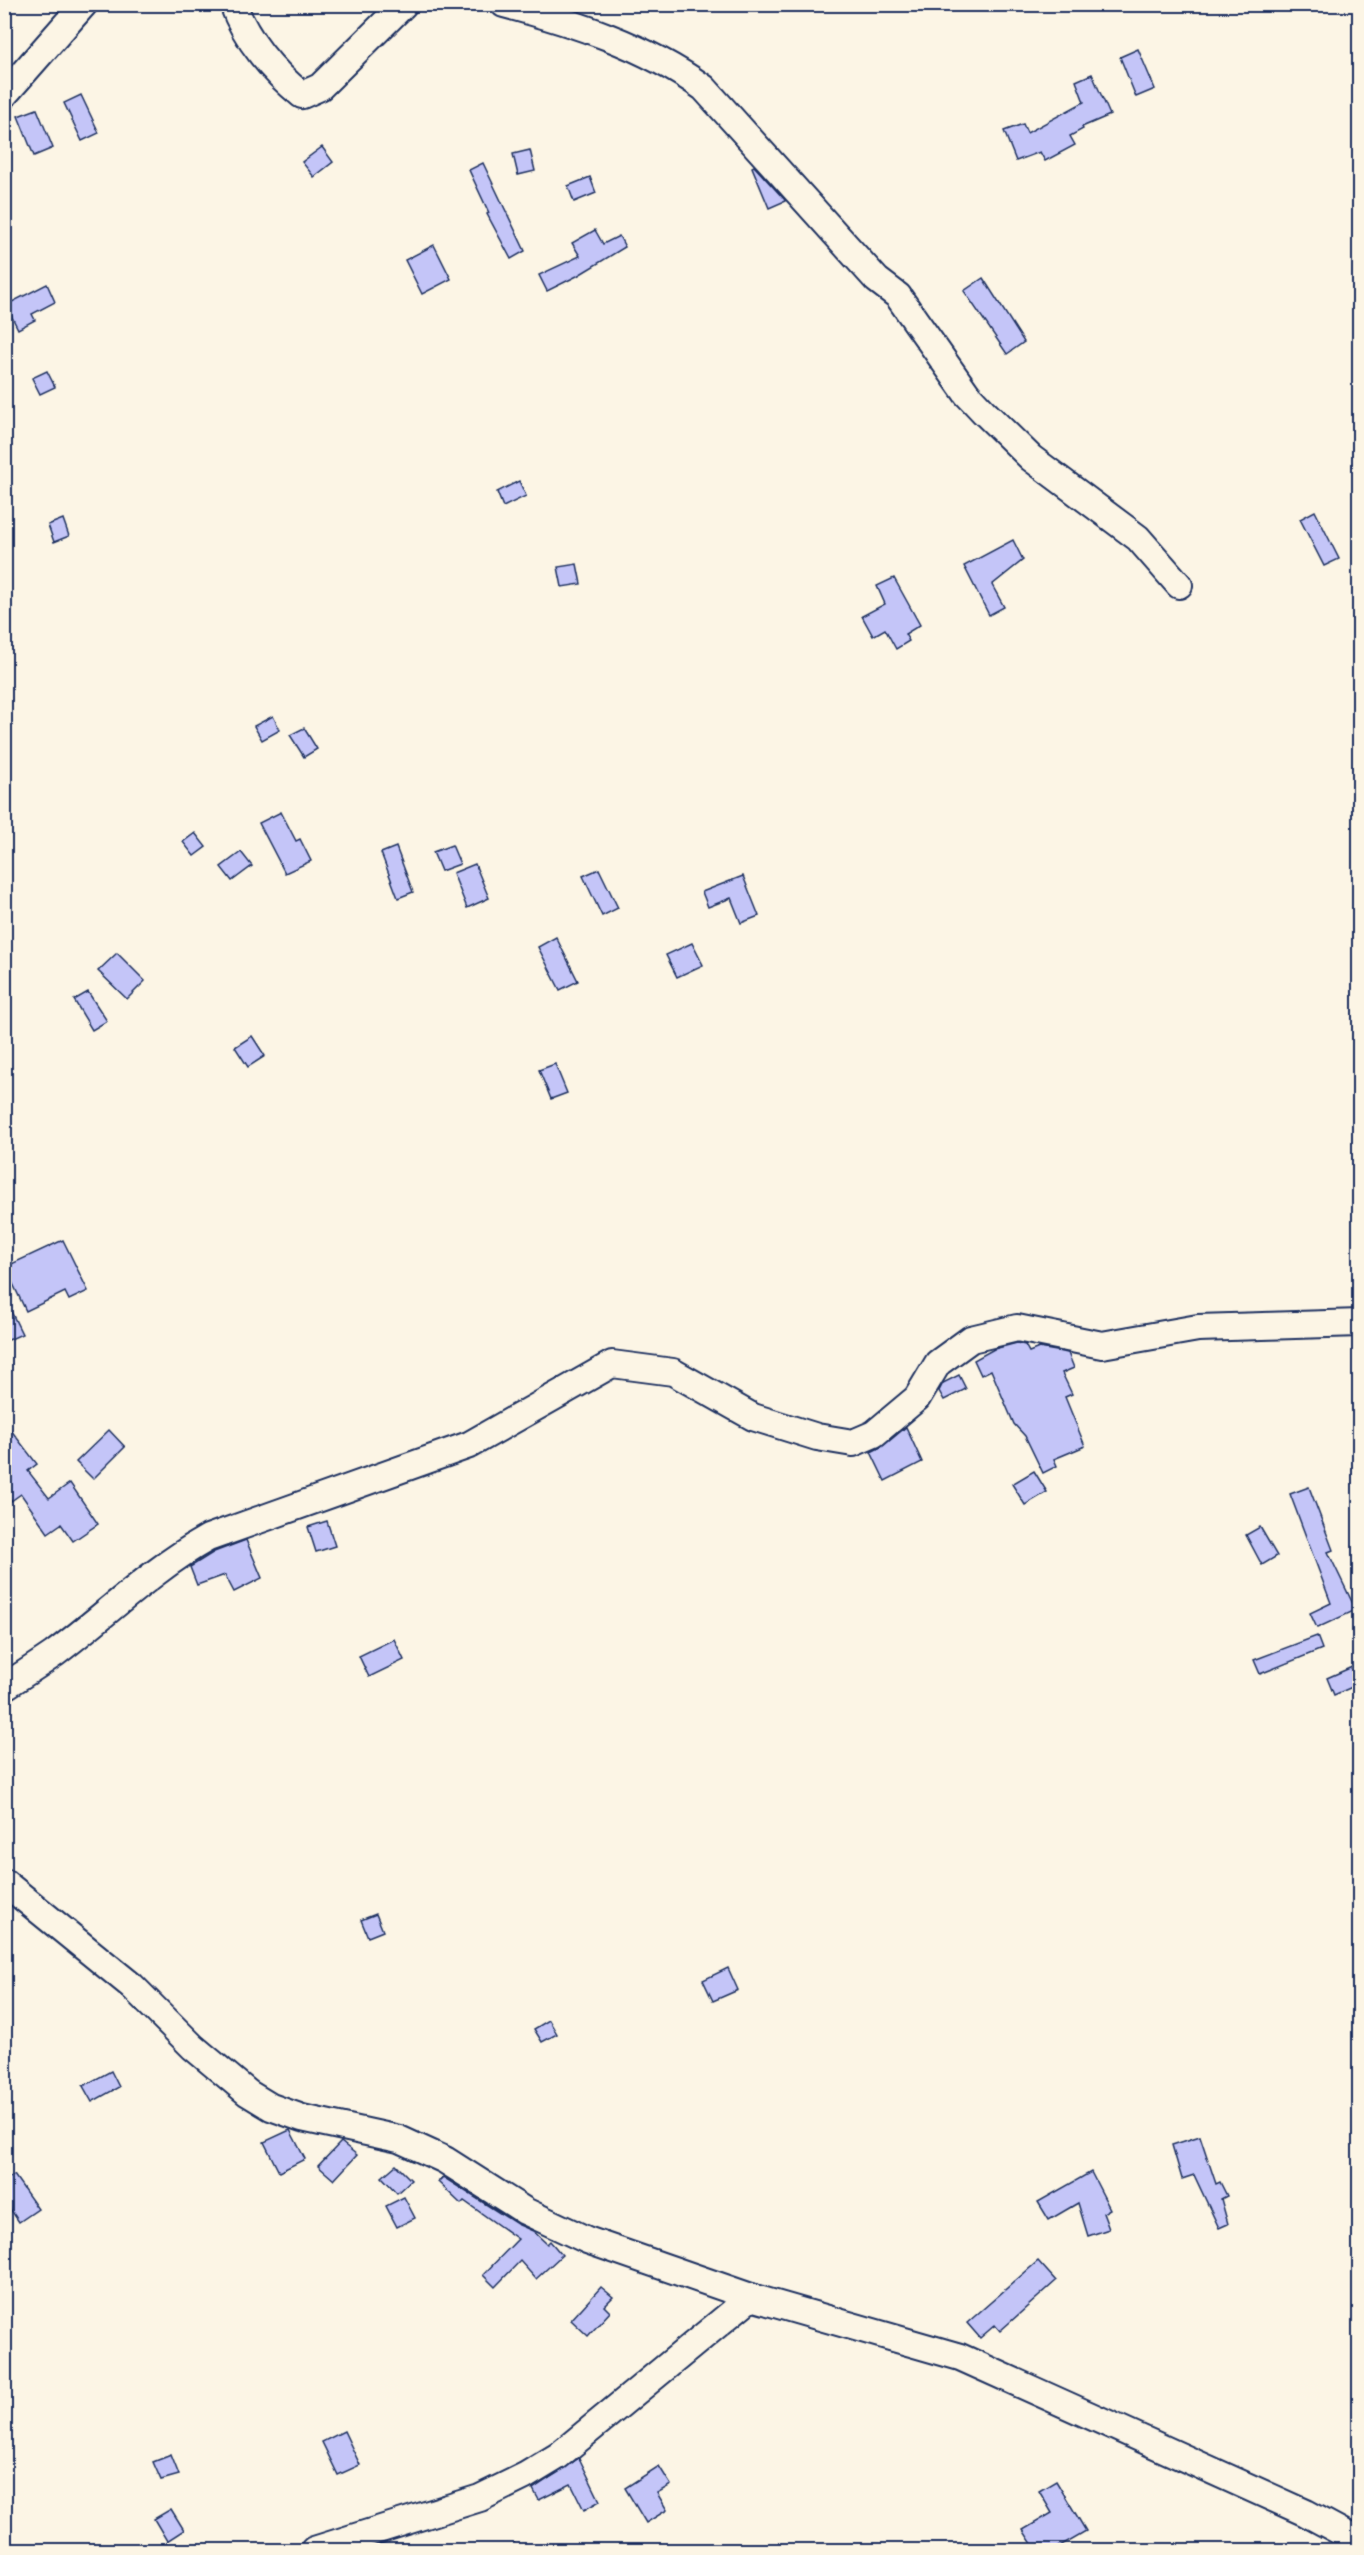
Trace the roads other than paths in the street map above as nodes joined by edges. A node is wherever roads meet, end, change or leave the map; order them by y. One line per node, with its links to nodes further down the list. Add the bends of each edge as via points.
1 (84, 4): 5 (street)
2 (233, 4): 3 (street, via 238,19 277,75 302,94 320,87)
3 (404, 4)
4 (504, 4): 6 (street, via 563,20 631,46 677,69 704,88 877,280 898,296 973,400 1031,458 1138,538)
5 (4, 95)
6 (1179, 585)
7 (1359, 1323): 8 (street, via 1198,1328 1102,1345 1017,1328 971,1339 938,1363 917,1398 874,1434 853,1443 817,1437 753,1417 673,1372 612,1365 469,1445 208,1538 148,1577)
8 (4, 1688)
9 (4, 1882): 10 (street, via 132,1986 248,2093 271,2107 302,2118 399,2139 445,2160 525,2211 587,2240)
10 (752, 2297): 11 (street, via 980,2365 1306,2513); 12 (street, via 558,2456 525,2476 480,2498)
11 (1359, 2542)
12 (314, 2550)

